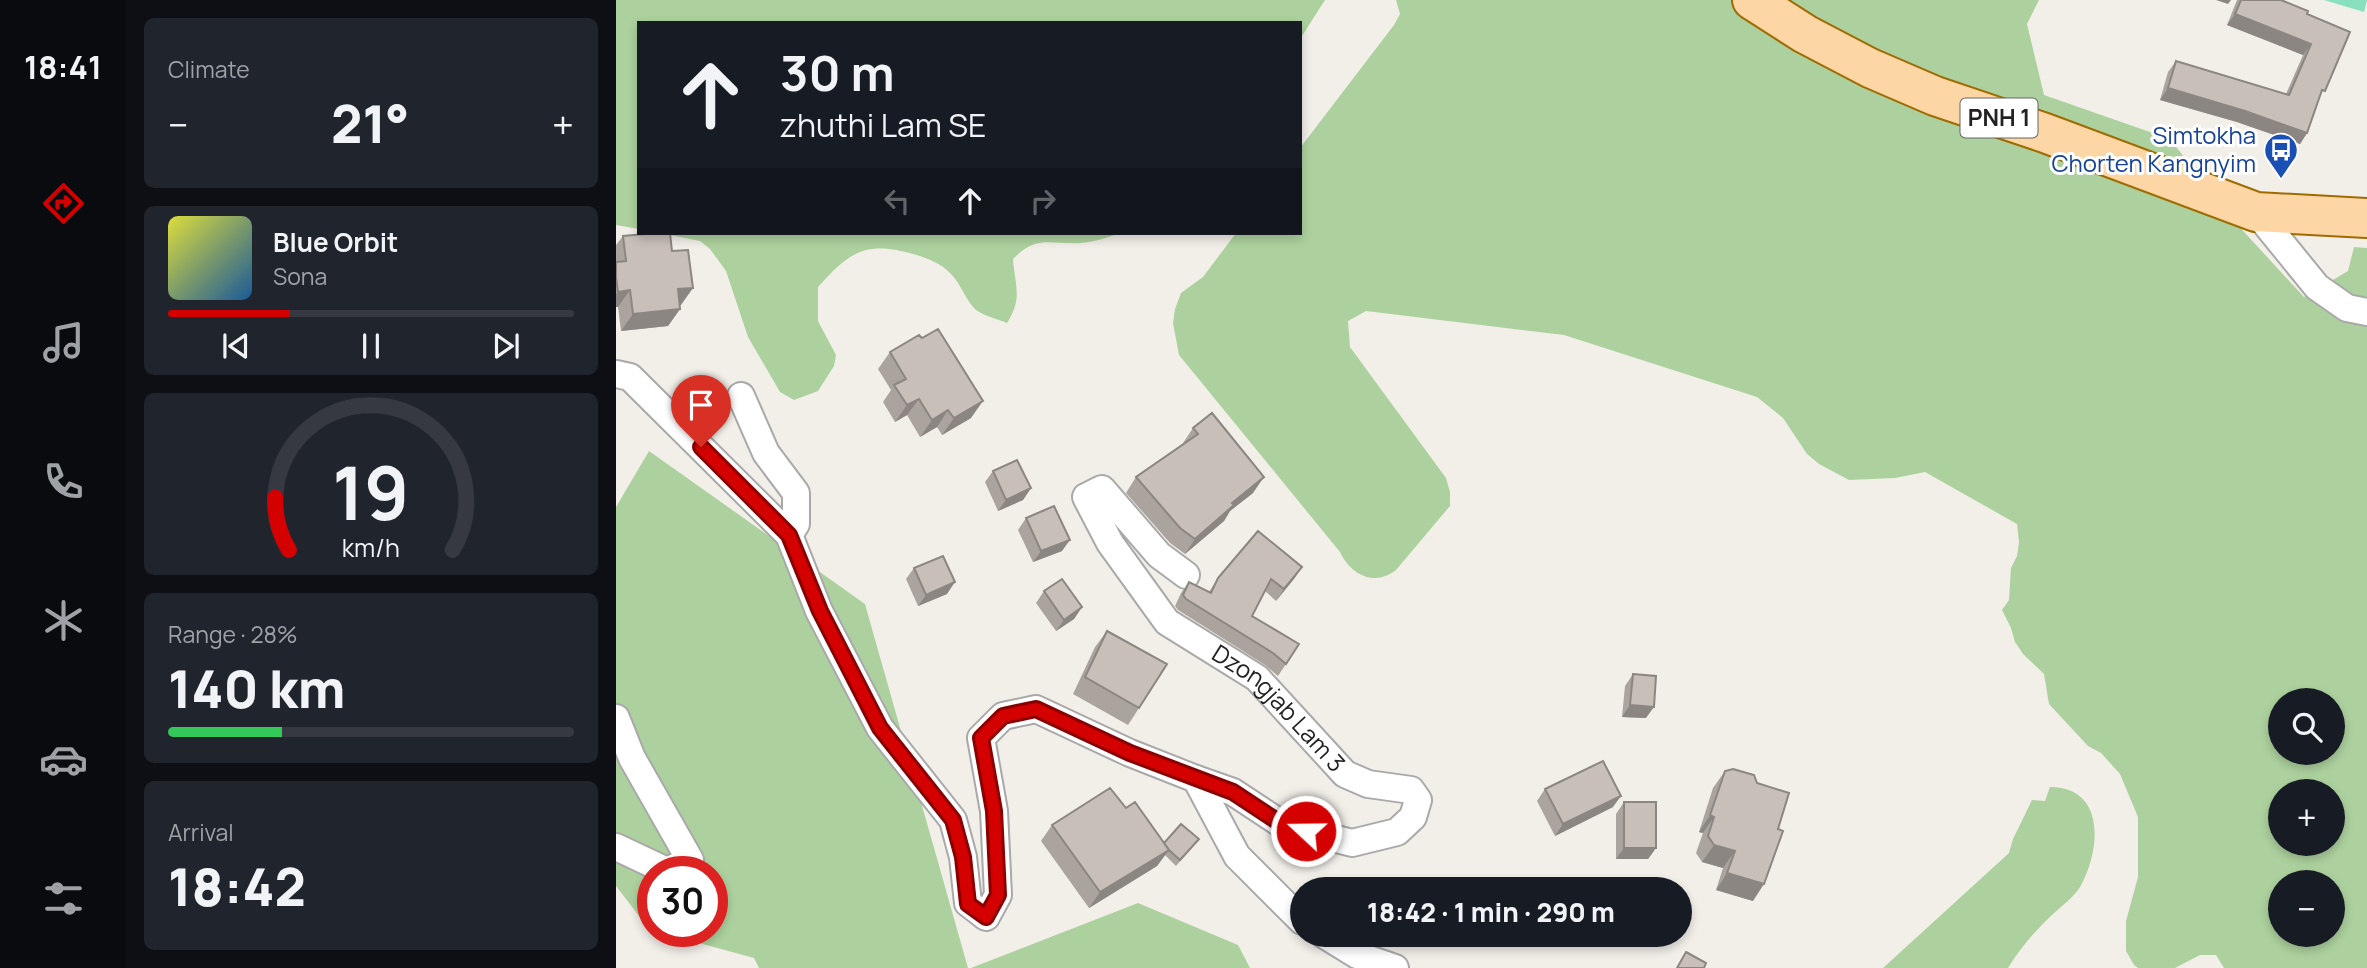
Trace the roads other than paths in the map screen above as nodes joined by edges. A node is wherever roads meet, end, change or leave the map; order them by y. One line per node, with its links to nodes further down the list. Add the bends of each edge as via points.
1 (1752, 0): 2 (main road, PNH 1, via 1827,45 1913,87)
2 (2256, 212): 3 (main road, PNH 1); 4 (street, via 2317,287 2347,308)
3 (2367, 218)
4 (2367, 312)
5 (616, 374): 7 (street, via 630,377)
6 (741, 396): 7 (street, via 766,453 796,493 796,524)
7 (789, 535): 10 (street, via 820,611 880,728 953,820 968,904 986,917 998,895 994,811 981,738 1003,716 1036,709)
8 (1186, 575): 10 (street, Dzongjab Lam 3, via 1159,555 1102,489 1086,497 1110,543 1167,622 1257,678 1345,774 1368,785 1412,790 1418,800 1413,817 1396,832 1352,843 1283,825 1233,792)
9 (616, 718): 11 (street, via 632,758 690,860 667,871)
10 (1196, 779): 12 (street, via 1237,856)
11 (616, 847)
12 (1290, 909)
13 (1344, 947): 14 (street)
14 (1395, 968)

